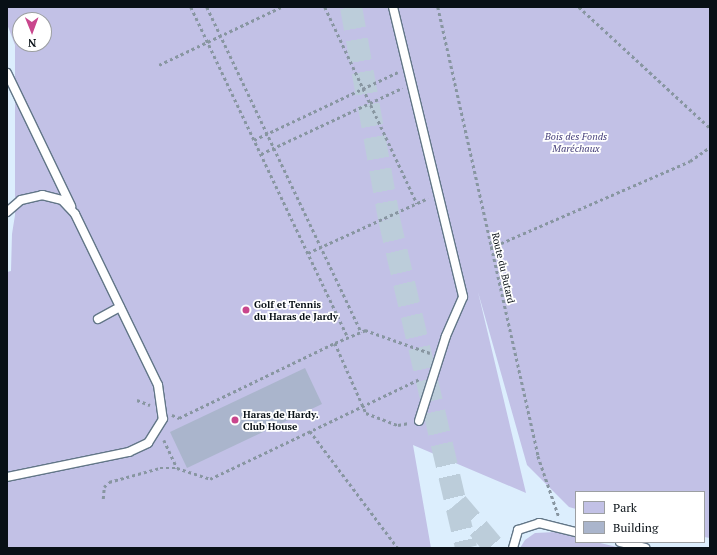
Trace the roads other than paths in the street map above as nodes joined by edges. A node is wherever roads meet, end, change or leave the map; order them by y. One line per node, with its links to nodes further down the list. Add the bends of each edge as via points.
1 (393, 7): 7 (lane, via 463,297)
2 (7, 73): 4 (lane)
3 (7, 212): 4 (lane, via 21,200 42,195 62,200)
4 (75, 214): 5 (lane)
5 (120, 307): 6 (lane); 8 (lane, via 158,385 163,420 158,428 148,443 129,452)
6 (98, 319)
7 (419, 422)
8 (8, 477)
9 (575, 532): 11 (lane, via 539,523 518,530)
10 (624, 543): 12 (lane)
11 (513, 548)
12 (646, 548)

